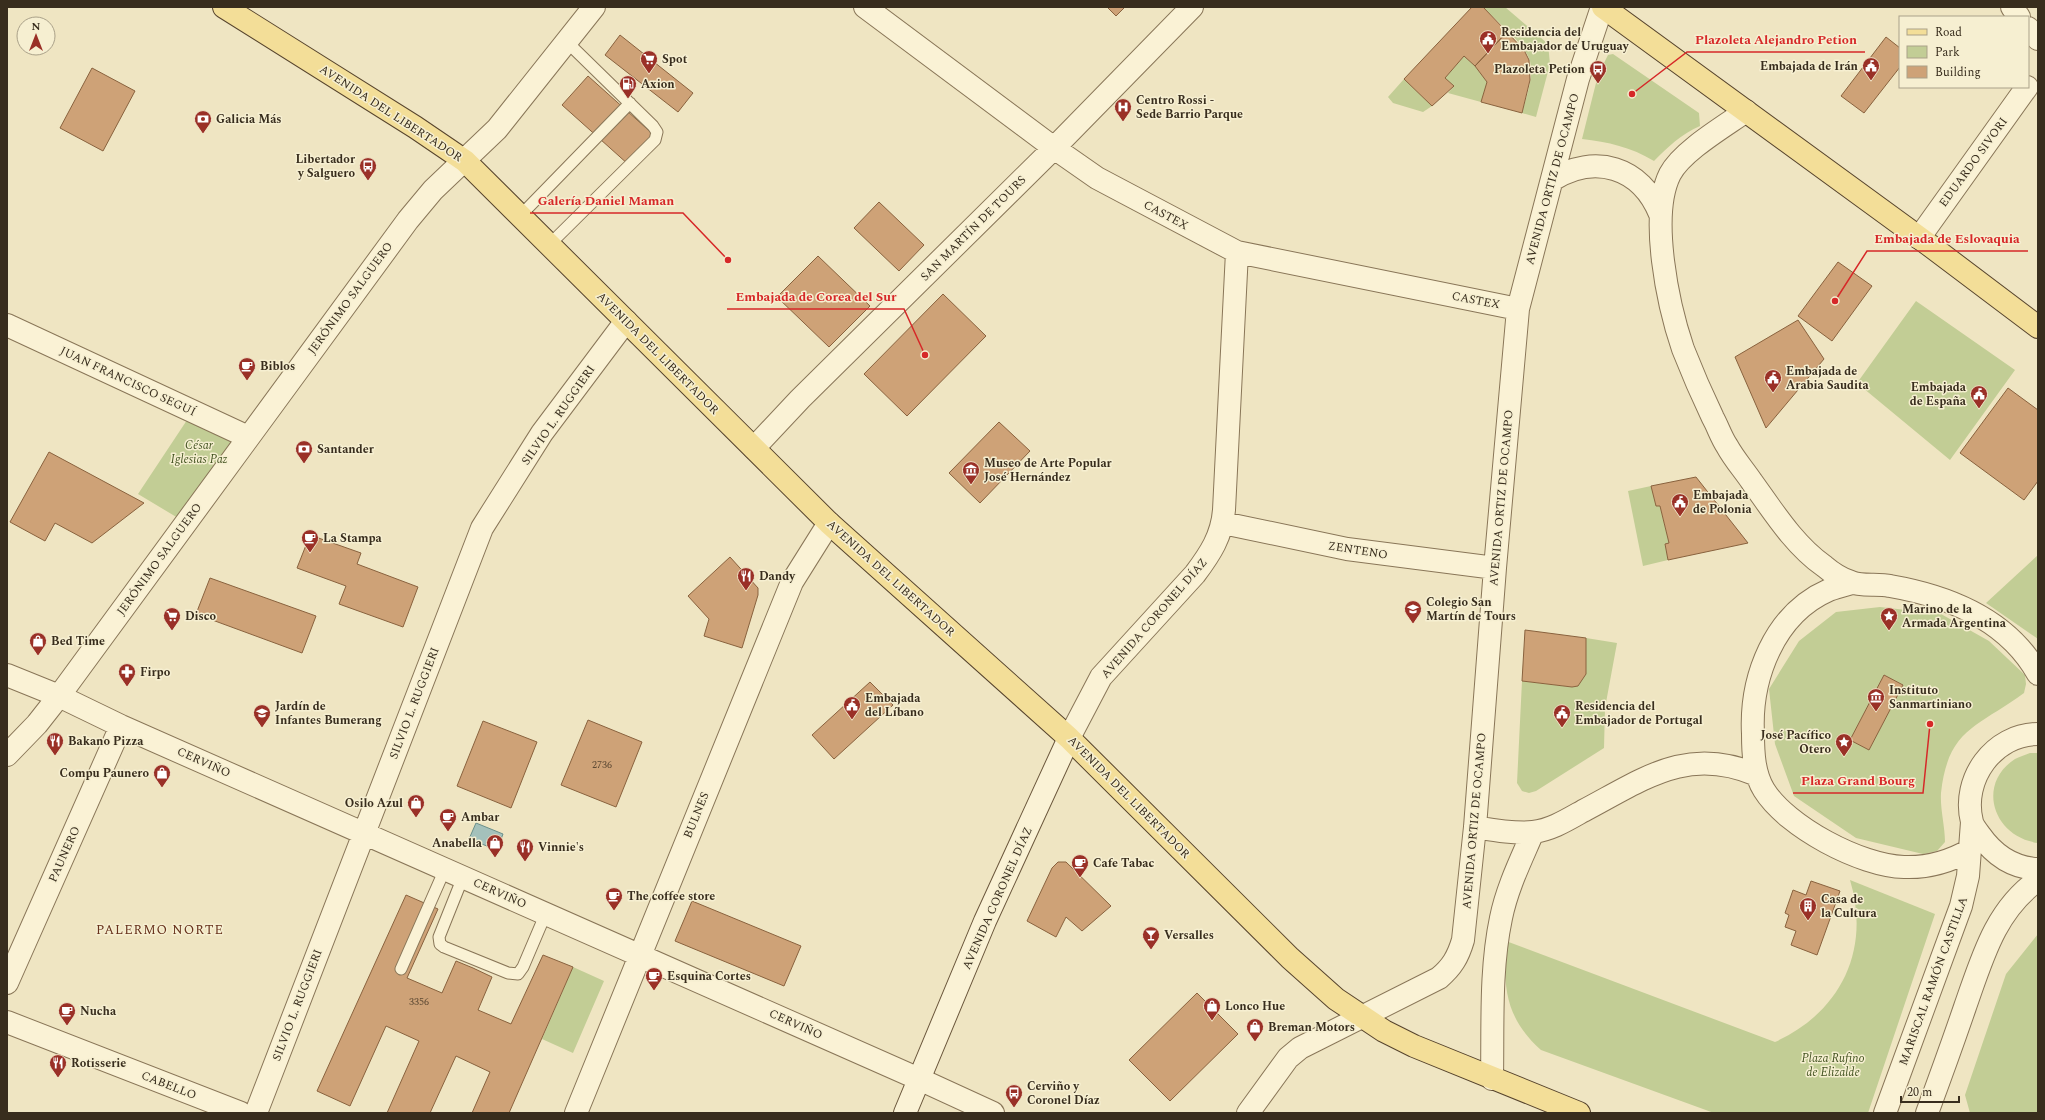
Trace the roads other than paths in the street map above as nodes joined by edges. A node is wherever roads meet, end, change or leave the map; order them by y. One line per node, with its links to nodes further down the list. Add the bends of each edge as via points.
1 (224, 7): 17 (main road, AVENIDA DEL LIBERTADOR, via 416,127)
2 (594, 7): 10 (street, JERÓNIMO SALGUERO)
3 (865, 7): 16 (street, CASTEX)
4 (1192, 7): 16 (street, SAN MARTÍN DE TOURS)
5 (1602, 7): 15 (main road); 18 (street, AVENIDA ORTIZ DE OCAMPO, via 1578,79)
6 (2012, 7): 7 (street)
7 (2018, 16)
8 (2029, 29): 9 (street)
9 (2038, 39)
10 (567, 42): 14 (lane); 17 (street, JERÓNIMO SALGUERO, via 496,129)
11 (2038, 72): 12 (street, EDUARDO SIVORI)
12 (2029, 85)
13 (2027, 88): 21 (street, EDUARDO SIVORI)
14 (630, 103): 20 (lane); 22 (lane, via 653,126 657,132 655,140)
15 (1746, 111): 19 (street, via 1681,160 1665,187); 21 (main road)
16 (1054, 148): 23 (street, CASTEX, via 1097,178); 29 (street, SAN MARTÍN DE TOURS, via 800,399)
17 (465, 161): 20 (main road, AVENIDA DEL LIBERTADOR); 28 (street, JERÓNIMO SALGUERO, via 433,190 408,220)
18 (1552, 180): 19 (street, via 1563,173 1589,166 1615,169 1648,191); 24 (street, AVENIDA ORTIZ DE OCAMPO)
19 (1660, 214): 33 (street, via 1664,269 1683,348 1726,446 1775,515 1806,551 1824,566)
20 (520, 216): 22 (main road, AVENIDA DEL LIBERTADOR)
21 (1919, 238): 27 (main road)
22 (549, 245): 25 (main road, AVENIDA DEL LIBERTADOR)
23 (1237, 252): 24 (street, CASTEX); 31 (street, AVENIDA CORONEL DÍAZ)
24 (1518, 309): 32 (street, AVENIDA ORTIZ DE OCAMPO)
25 (626, 321): 29 (main road, AVENIDA DEL LIBERTADOR); 45 (street, SILVIO L. RUGGIERI, via 542,433 482,528)
26 (7, 325): 28 (street, JUAN FRANCISCO SEGUÍ)
27 (2038, 326)
28 (248, 437): 36 (street, JERÓNIMO SALGUERO)
29 (754, 448): 30 (main road, AVENIDA DEL LIBERTADOR)
30 (829, 523): 39 (main road, AVENIDA DEL LIBERTADOR); 51 (street, BULNES, via 792,582)
31 (1223, 523): 32 (street, ZENTENO, via 1347,549); 39 (street, AVENIDA CORONEL DÍAZ, via 1213,549 1195,574 1101,677)
32 (1495, 568): 43 (street, AVENIDA ORTIZ DE OCAMPO)
33 (1852, 583): 34 (street, via 1883,584 1923,592 1960,605 2002,631 2019,646); 41 (street, via 1828,591 1792,616 1770,649 1759,673 1753,710 1753,746)
34 (2038, 674)
35 (7, 675): 36 (street, CERVIÑO)
36 (59, 696): 37 (street, CERVIÑO); 40 (street, JERÓNIMO SALGUERO, via 37,724)
37 (121, 726): 45 (street, CERVIÑO); 53 (street, PAUNERO)
38 (2032, 731): 42 (street, MARISCAL RAMÓN CASTILLA, via 1999,747 1980,767 1971,793)
39 (1069, 738): 54 (main road, AVENIDA DEL LIBERTADOR, via 1290,958 1336,999); 56 (street, AVENIDA CORONEL DÍAZ, via 985,921)
40 (7, 755)
41 (1757, 775): 44 (street, via 1739,767 1720,763 1696,762 1673,767 1648,777 1555,826); 46 (street, via 1764,790 1786,814 1818,837 1883,865 1914,868 1942,863)
42 (1972, 822): 46 (street, MARISCAL RAMÓN CASTILLA); 47 (street, via 1997,855 2016,865)
43 (1475, 827): 44 (street); 54 (street, AVENIDA ORTIZ DE OCAMPO, via 1463,940 1459,954 1451,967 1439,978)
44 (1533, 832): 57 (street, via 1510,886 1495,949)
45 (363, 833): 48 (street, CERVIÑO); 59 (street, SILVIO L. RUGGIERI)
46 (1970, 850): 65 (street, MARISCAL RAMÓN CASTILLA, via 1968,876 1961,906)
47 (2038, 869)
48 (454, 873): 50 (street, CERVIÑO); 50 (lane, via 439,937 440,944 444,946 508,973 518,974); 52 (lane)
49 (2038, 880): 66 (street, via 2014,900 1989,941)
50 (546, 913): 51 (street, CERVIÑO)
51 (639, 954): 56 (street, CERVIÑO); 60 (street, BULNES)
52 (401, 969)
53 (7, 983)
54 (1362, 1016): 57 (main road, AVENIDA DEL LIBERTADOR, via 1414,1046); 63 (street, AVENIDA ORTIZ DE OCAMPO, via 1300,1048 1288,1058)
55 (7, 1022): 58 (street, CABELLO)
56 (919, 1079): 61 (street, AVENIDA CORONEL DÍAZ); 62 (street, CERVIÑO)
57 (1492, 1079): 64 (main road, AVENIDA DEL LIBERTADOR)
58 (241, 1113)
59 (256, 1113)
60 (576, 1113)
61 (905, 1113)
62 (993, 1113)
63 (1248, 1113)
64 (1579, 1113)
65 (1884, 1113)
66 (1927, 1113)

